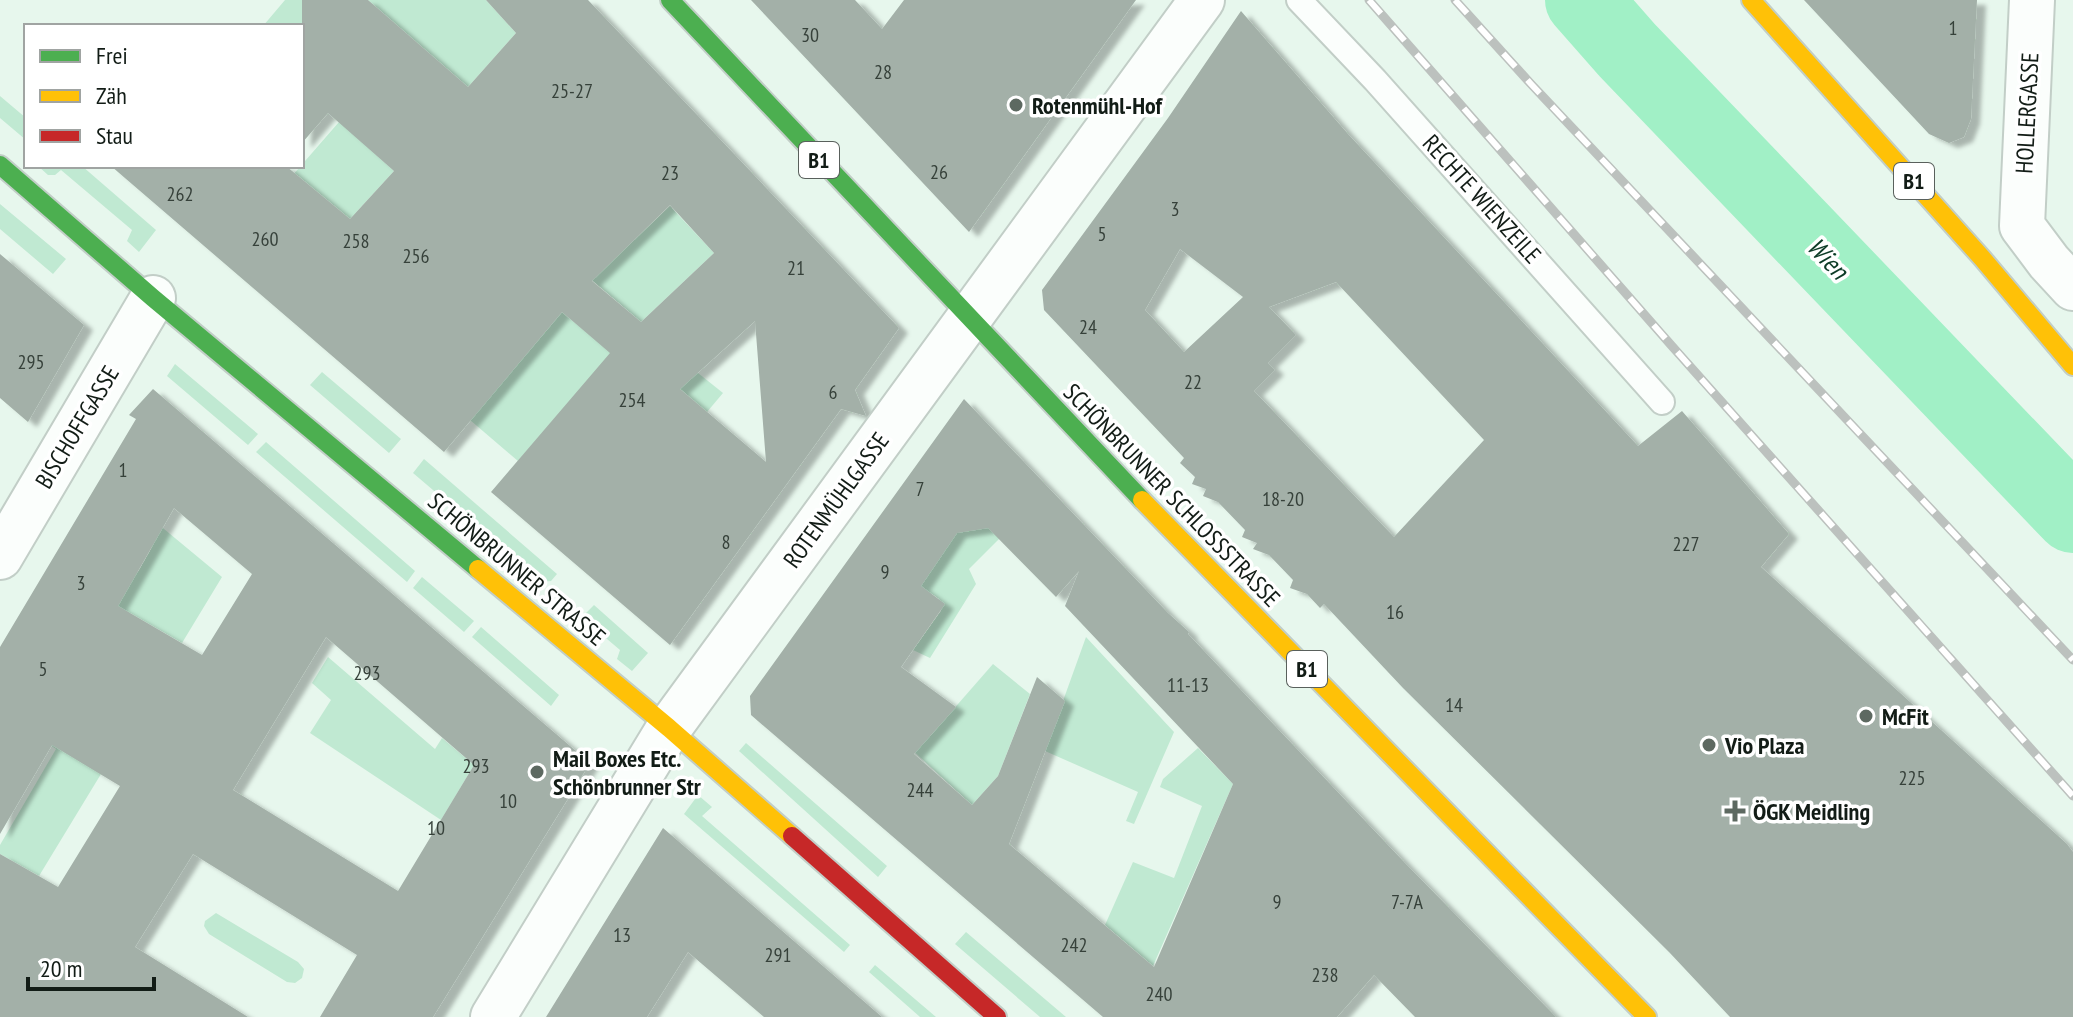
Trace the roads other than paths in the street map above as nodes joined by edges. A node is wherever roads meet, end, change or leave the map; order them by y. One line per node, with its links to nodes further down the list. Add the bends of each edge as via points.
1 (670, 0): 9 (main road, SCHÖNBRUNNER SCHLOSSSTRASSE / B1)
2 (1202, 0): 9 (street, ROTENMÜHLGASSE)
3 (1299, 0): 11 (lane, RECHTE WIENZEILE)
4 (1751, 0): 10 (main road, B1)
5 (2032, 0): 7 (street, HOLLERGASSE, via 2022,226)
6 (0, 165): 8 (main road, SCHÖNBRUNNER STRASSE)
7 (2073, 288)
8 (153, 298): 12 (street, BISCHOFFGASSE); 13 (main road, SCHÖNBRUNNER STRASSE)
9 (969, 318): 13 (street, ROTENMÜHLGASSE); 16 (main road, SCHÖNBRUNNER SCHLOSSSTRASSE / B1)
10 (2073, 366)
11 (1662, 402)
12 (0, 557)
13 (669, 728): 14 (street, ROTENMÜHLGASSE); 15 (main road, SCHÖNBRUNNER STRASSE)
14 (493, 1017)
15 (997, 1017)
16 (1647, 1017)

